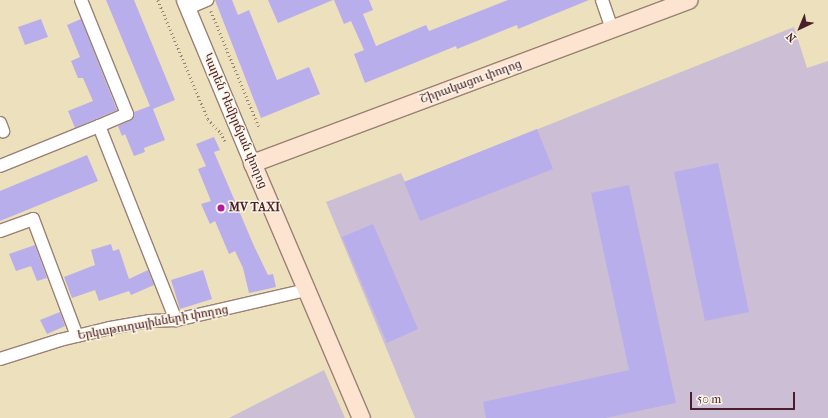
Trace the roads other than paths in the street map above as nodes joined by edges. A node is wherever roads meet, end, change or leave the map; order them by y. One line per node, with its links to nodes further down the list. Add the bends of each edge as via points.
1 (81, 0): 7 (street, via 127,114)
2 (207, 0): 5 (street)
3 (602, 0): 6 (street)
4 (689, 0): 6 (main road, Շիրակացու փողոց)
5 (186, 4): 8 (street, Կարեն Դեմիրճյան փողոց)
6 (612, 29): 8 (main road, Շիրակացու փողոց)
7 (99, 126): 9 (street); 12 (street)
8 (252, 163): 11 (main road, Կարեն Դեմիրճյան փողոց)
9 (0, 166)
10 (0, 231): 13 (street, via 33,219)
11 (306, 290): 12 (street, Երկաթուղայինների փողոց); 15 (main road, Կարեն Դեմիրճյան փողոց)
12 (176, 320): 13 (street, Երկաթուղայինների փողոց, via 150,321)
13 (77, 336): 14 (street, Երկաթուղայինների փողոց)
14 (0, 359)
15 (361, 418)

